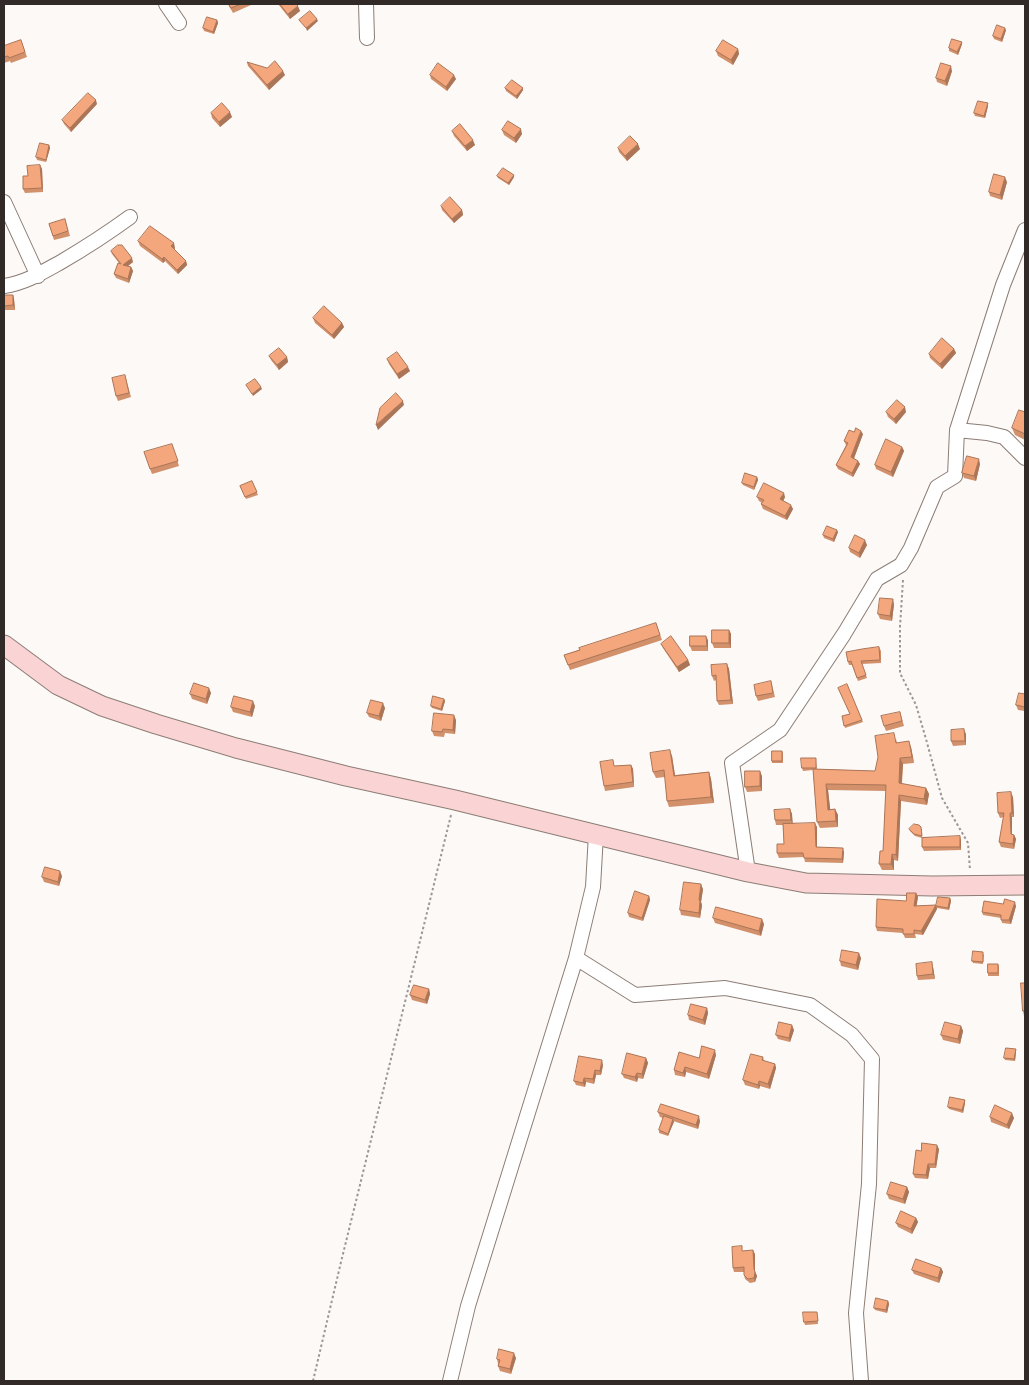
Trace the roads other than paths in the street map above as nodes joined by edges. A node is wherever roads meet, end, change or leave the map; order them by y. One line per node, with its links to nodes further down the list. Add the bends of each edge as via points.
1 (166, 4): 3 (street)
2 (366, 4): 4 (street)
3 (179, 23)
4 (367, 38)
5 (4, 202): 8 (street)
6 (130, 217): 8 (street)
7 (1025, 230): 10 (street)
8 (38, 276): 9 (street)
9 (4, 286)
10 (957, 430): 11 (street, via 1004,437); 14 (street, via 955,476 937,487 901,565 877,579 780,730 732,763)
11 (1025, 458)
12 (4, 645): 13 (street, via 58,685 102,706 156,724 346,776)
13 (596, 834): 14 (street); 16 (street, via 593,888)
14 (748, 872): 15 (street, via 806,882 932,886)
15 (1025, 884)
16 (576, 958): 17 (street, via 468,1306); 18 (street, via 635,995 725,988 810,1005 852,1035 872,1059 869,1184 856,1313)
17 (450, 1381)
18 (861, 1381)

